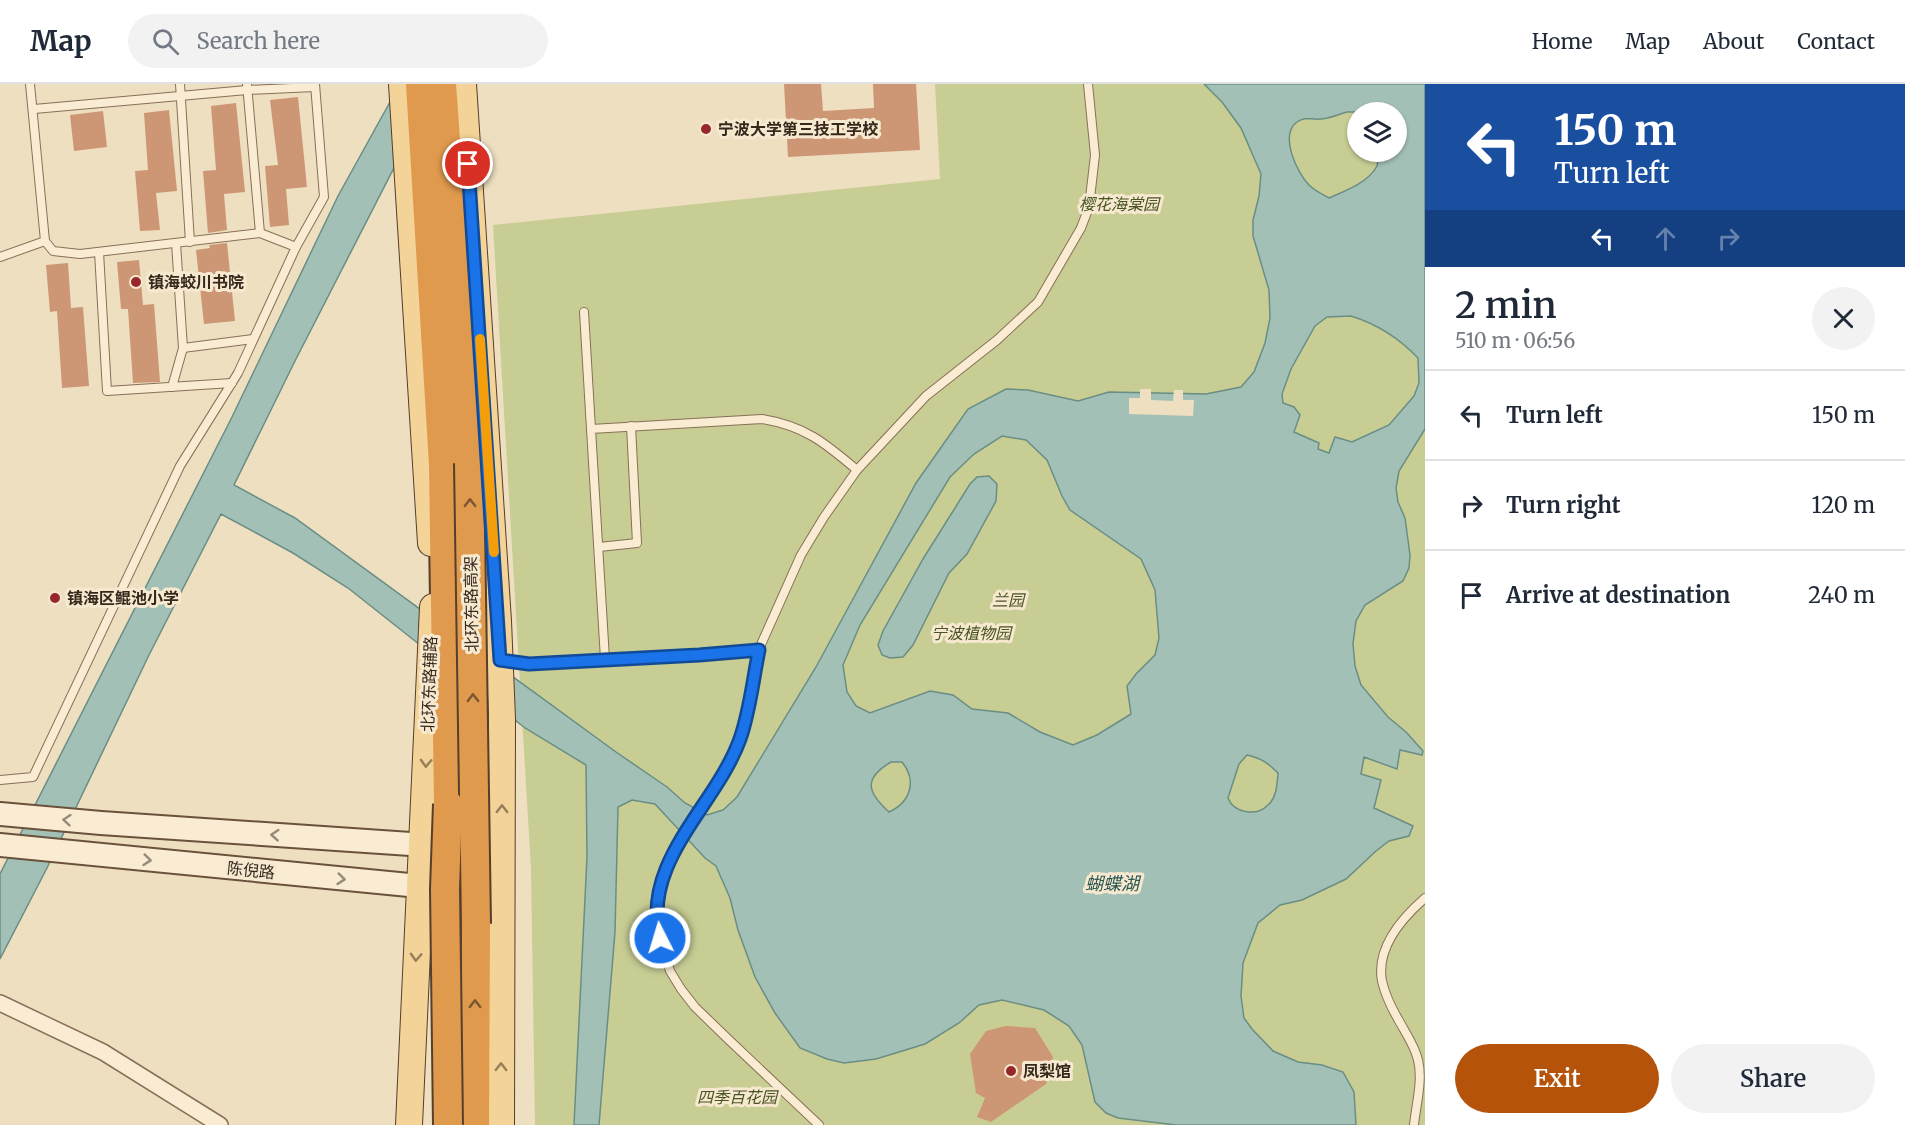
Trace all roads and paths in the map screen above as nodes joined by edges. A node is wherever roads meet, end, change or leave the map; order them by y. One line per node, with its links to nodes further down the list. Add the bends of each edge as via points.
1 (30, 84): 11 (lane)
2 (180, 84): 10 (lane)
3 (404, 84): 26 (highway); 34 (main road, 北环东路辅路, one-way to 34, via 434,582)
4 (420, 84): 26 (highway, 北环东路高架)
5 (442, 84): 26 (highway, 北环东路高架)
6 (461, 84): 26 (highway); 31 (main road)
7 (1088, 84): 27 (lane, via 1094,179 1089,207 1063,261 1024,317 926,396)
8 (315, 85): 9 (lane); 16 (lane, via 324,197)
9 (247, 87): 10 (lane); 12 (lane)
10 (181, 96): 11 (lane); 14 (lane)
11 (34, 109): 13 (lane)
12 (260, 233): 14 (lane); 16 (lane)
13 (45, 241): 17 (lane, via 53,251); 18 (lane)
14 (190, 242): 15 (lane)
15 (176, 243): 17 (lane); 21 (lane)
16 (296, 247): 20 (lane)
17 (99, 252): 23 (lane, via 107,391)
18 (0, 257)
19 (584, 312): 25 (lane)
20 (254, 339): 21 (lane); 22 (lane)
21 (183, 348): 23 (lane)
22 (232, 383): 23 (lane); 32 (lane, via 180,466 33,777)
23 (172, 387)
24 (631, 426): 25 (lane); 27 (lane, via 762,419 784,423 810,433); 28 (lane, via 637,543)
25 (591, 429): 28 (lane)
26 (456, 464): 43 (highway, 北环东路高架, bridge, via 446,890); 44 (highway, 北环东路高架, one-way to 26, bridge, via 476,902)
27 (857, 470): 29 (lane, via 801,555)
28 (599, 547): 30 (lane)
29 (759, 650): 30 (lane); 46 (lane, via 740,738 719,783 666,865 657,924 670,971 695,1007)
30 (605, 659): 31 (lane, via 529,664)
31 (500, 660): 36 (main road, one-way to 31)
32 (0, 780)
33 (0, 814): 34 (street, one-way to 33)
34 (423, 844): 36 (street); 37 (main road, 北环东路辅路)
35 (0, 845): 37 (street, 陈倪路, one-way to 37)
36 (501, 850): 38 (main road)
37 (419, 887): 38 (street, 陈倪路); 42 (main road, 北环东路辅路, one-way to 42)
38 (501, 894): 45 (main road, one-way to 38)
39 (1425, 898): 47 (lane, via 1394,931 1381,964 1388,999 1418,1060)
40 (0, 1003): 41 (street, via 103,1052)
41 (220, 1125)
42 (409, 1125)
43 (448, 1125)
44 (475, 1125)
45 (501, 1125)
46 (819, 1125)
47 (1414, 1125)

